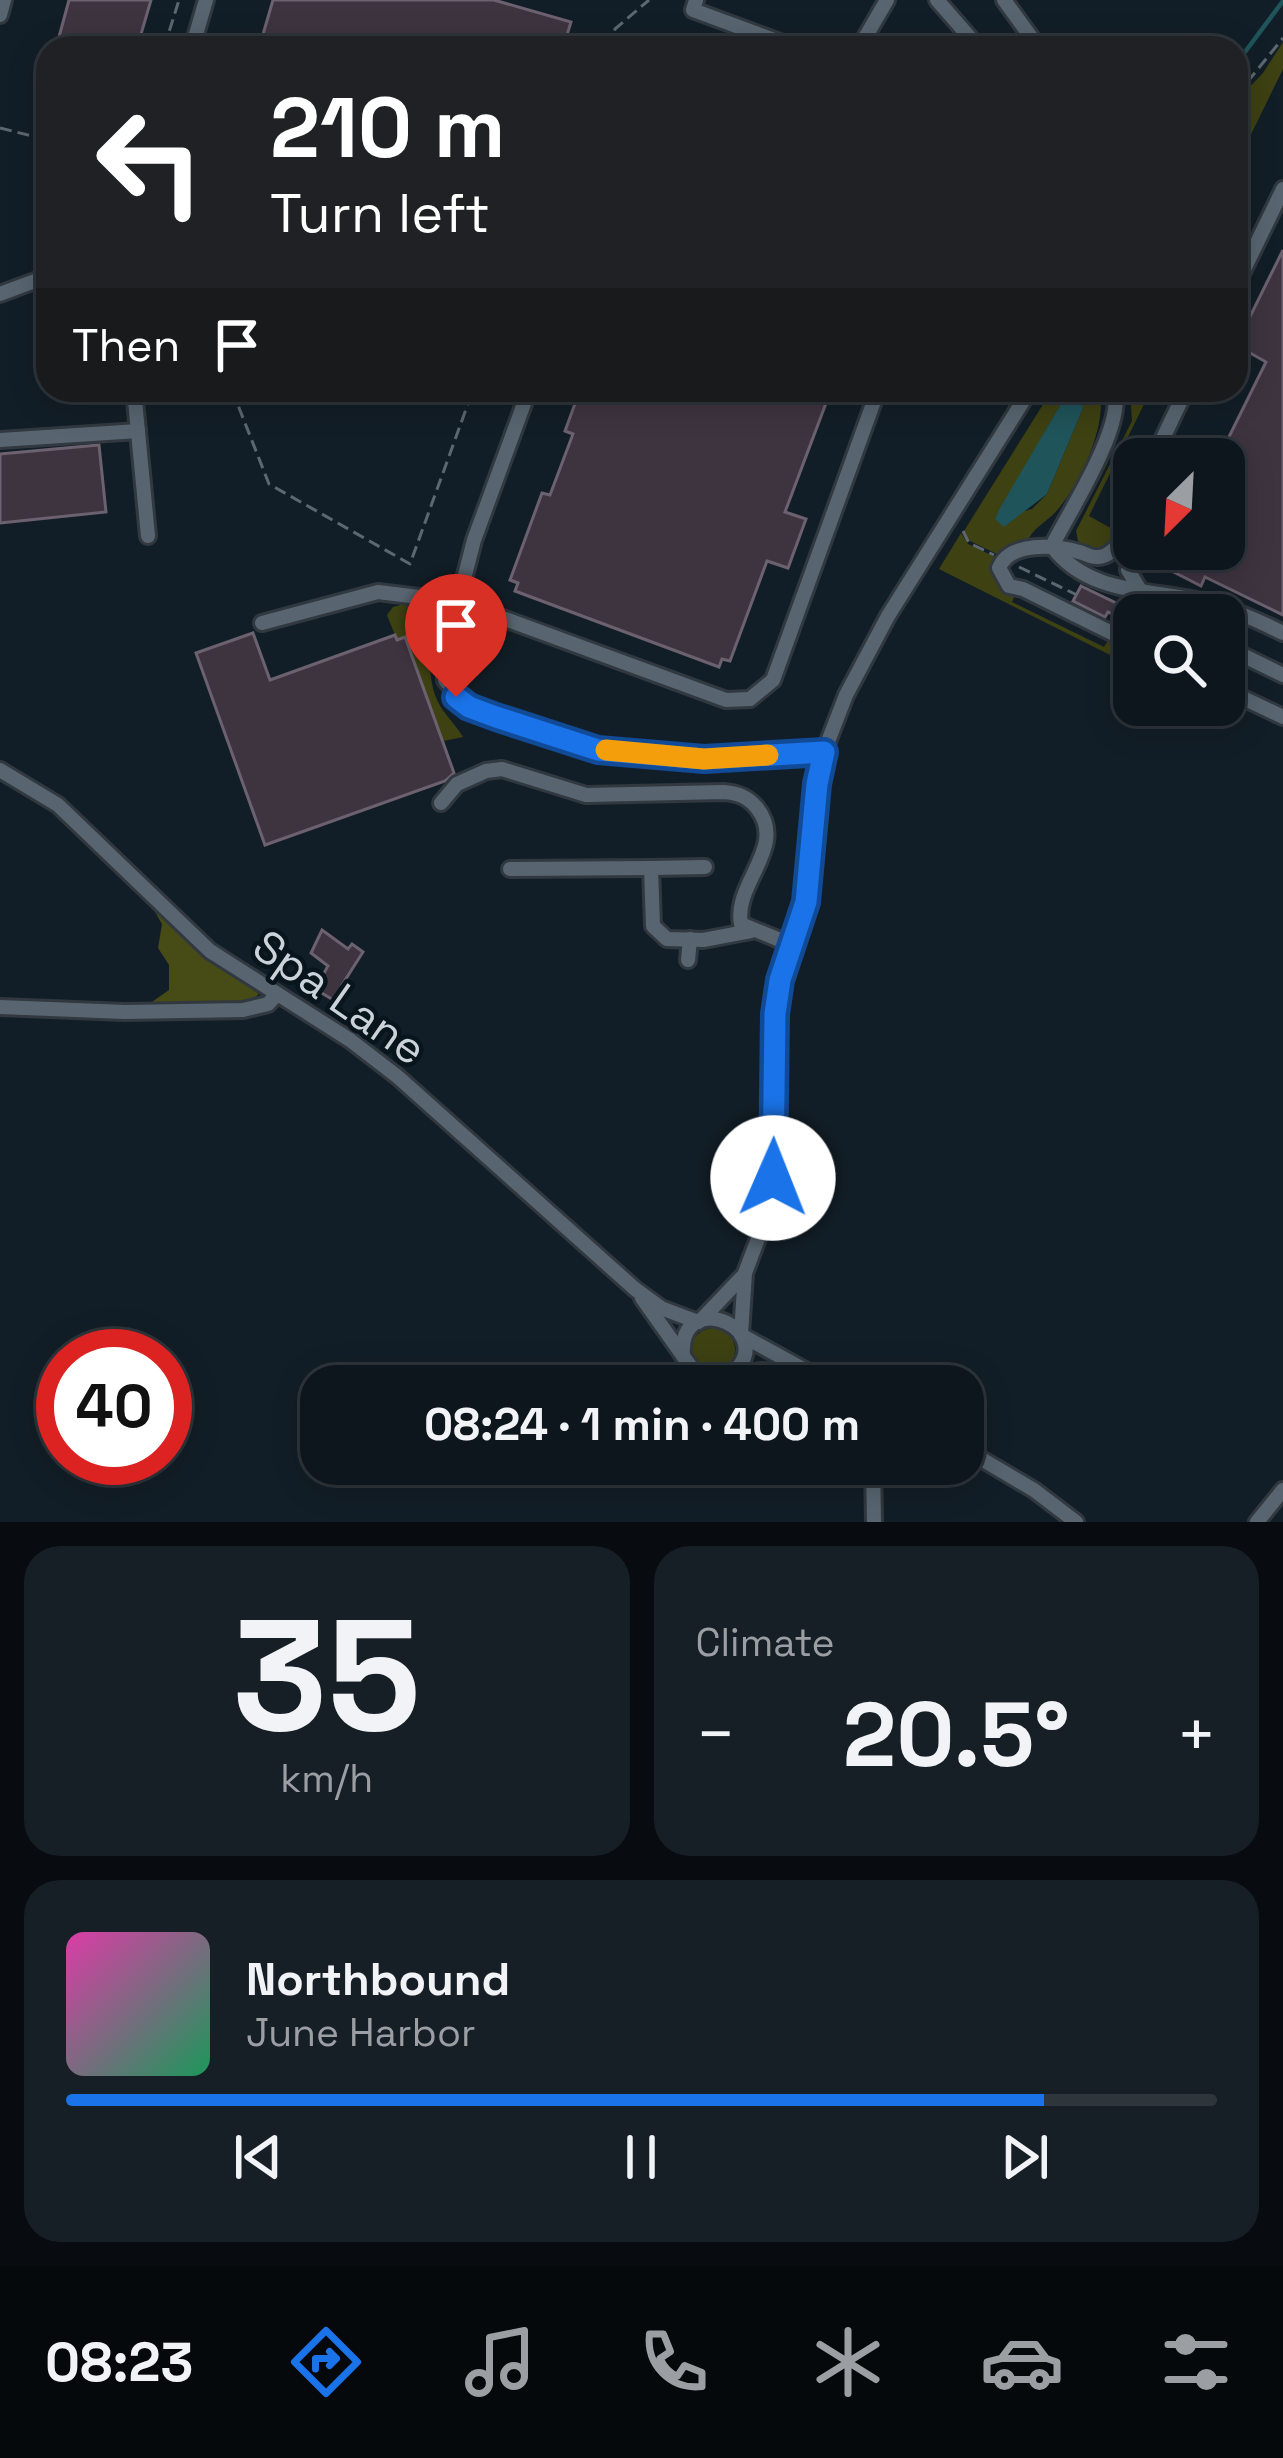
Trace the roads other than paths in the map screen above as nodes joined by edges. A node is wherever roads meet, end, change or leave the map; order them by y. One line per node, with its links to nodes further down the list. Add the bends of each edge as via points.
1 (4, 0): 7 (street)
2 (206, 0): 8 (street)
3 (696, 0): 9 (street, via 693,10)
4 (887, 0): 10 (street)
5 (937, 0): 11 (street)
6 (1004, 0): 12 (street)
7 (0, 15)
8 (196, 36)
9 (763, 36)
10 (866, 36)
11 (968, 36)
12 (1031, 36)
13 (1283, 189): 14 (street)
14 (1248, 261)
15 (36, 280): 16 (street)
16 (0, 294)
17 (135, 402): 23 (street)
18 (525, 402): 31 (street)
19 (874, 402): 31 (street, via 773,680 750,699 726,700 497,616)
20 (1022, 402): 39 (street, via 888,616)
21 (1117, 402): 27 (street)
22 (1180, 402): 24 (street)
23 (138, 431): 25 (street); 26 (street)
24 (1163, 438)
25 (0, 440)
26 (148, 536)
27 (1052, 546): 28 (street, via 1098,557); 30 (street, via 1066,565 1097,581); 34 (street, via 1006,555 999,568 1015,589)
28 (1113, 550)
29 (1129, 570): 30 (street)
30 (1140, 590): 33 (street, via 1239,611)
31 (456, 613): 32 (street, via 378,592); 39 (street, via 445,680 469,707 598,750 704,759)
32 (262, 623)
33 (1283, 633)
34 (1113, 634)
35 (1245, 656): 36 (street)
36 (1283, 675)
37 (1245, 698): 38 (street)
38 (1283, 717)
39 (824, 752): 47 (street, via 806,902)
40 (0, 770): 49 (street, Spa Lane, via 58,805 184,929)
41 (441, 802): 45 (street, via 457,784 502,769 586,795 745,797 761,815 766,838 739,912)
42 (705, 867): 43 (street)
43 (651, 868): 44 (street); 46 (street, via 653,926 667,939)
44 (510, 869)
45 (751, 931): 46 (street); 47 (street)
46 (690, 939): 48 (street)
47 (792, 945): 51 (street, via 775,1014 773,1178)
48 (688, 960)
49 (277, 994): 50 (street, via 243,1010); 52 (street, Spa Lane, via 398,1077)
50 (0, 1007)
51 (745, 1273): 53 (street); 54 (street)
52 (635, 1289): 53 (street, Spa Lane); 55 (street, Spa Lane)
53 (699, 1321): 54 (street, via 728,1321); 55 (street, via 682,1343)
54 (741, 1334): 57 (street, via 745,1354); 58 (street)
55 (684, 1361): 56 (street)
56 (688, 1365)
57 (737, 1365)
58 (793, 1365)
59 (984, 1460): 63 (street)
60 (873, 1485): 62 (street)
61 (1283, 1490): 64 (street)
62 (874, 1522)
63 (1076, 1522)
64 (1257, 1522)

